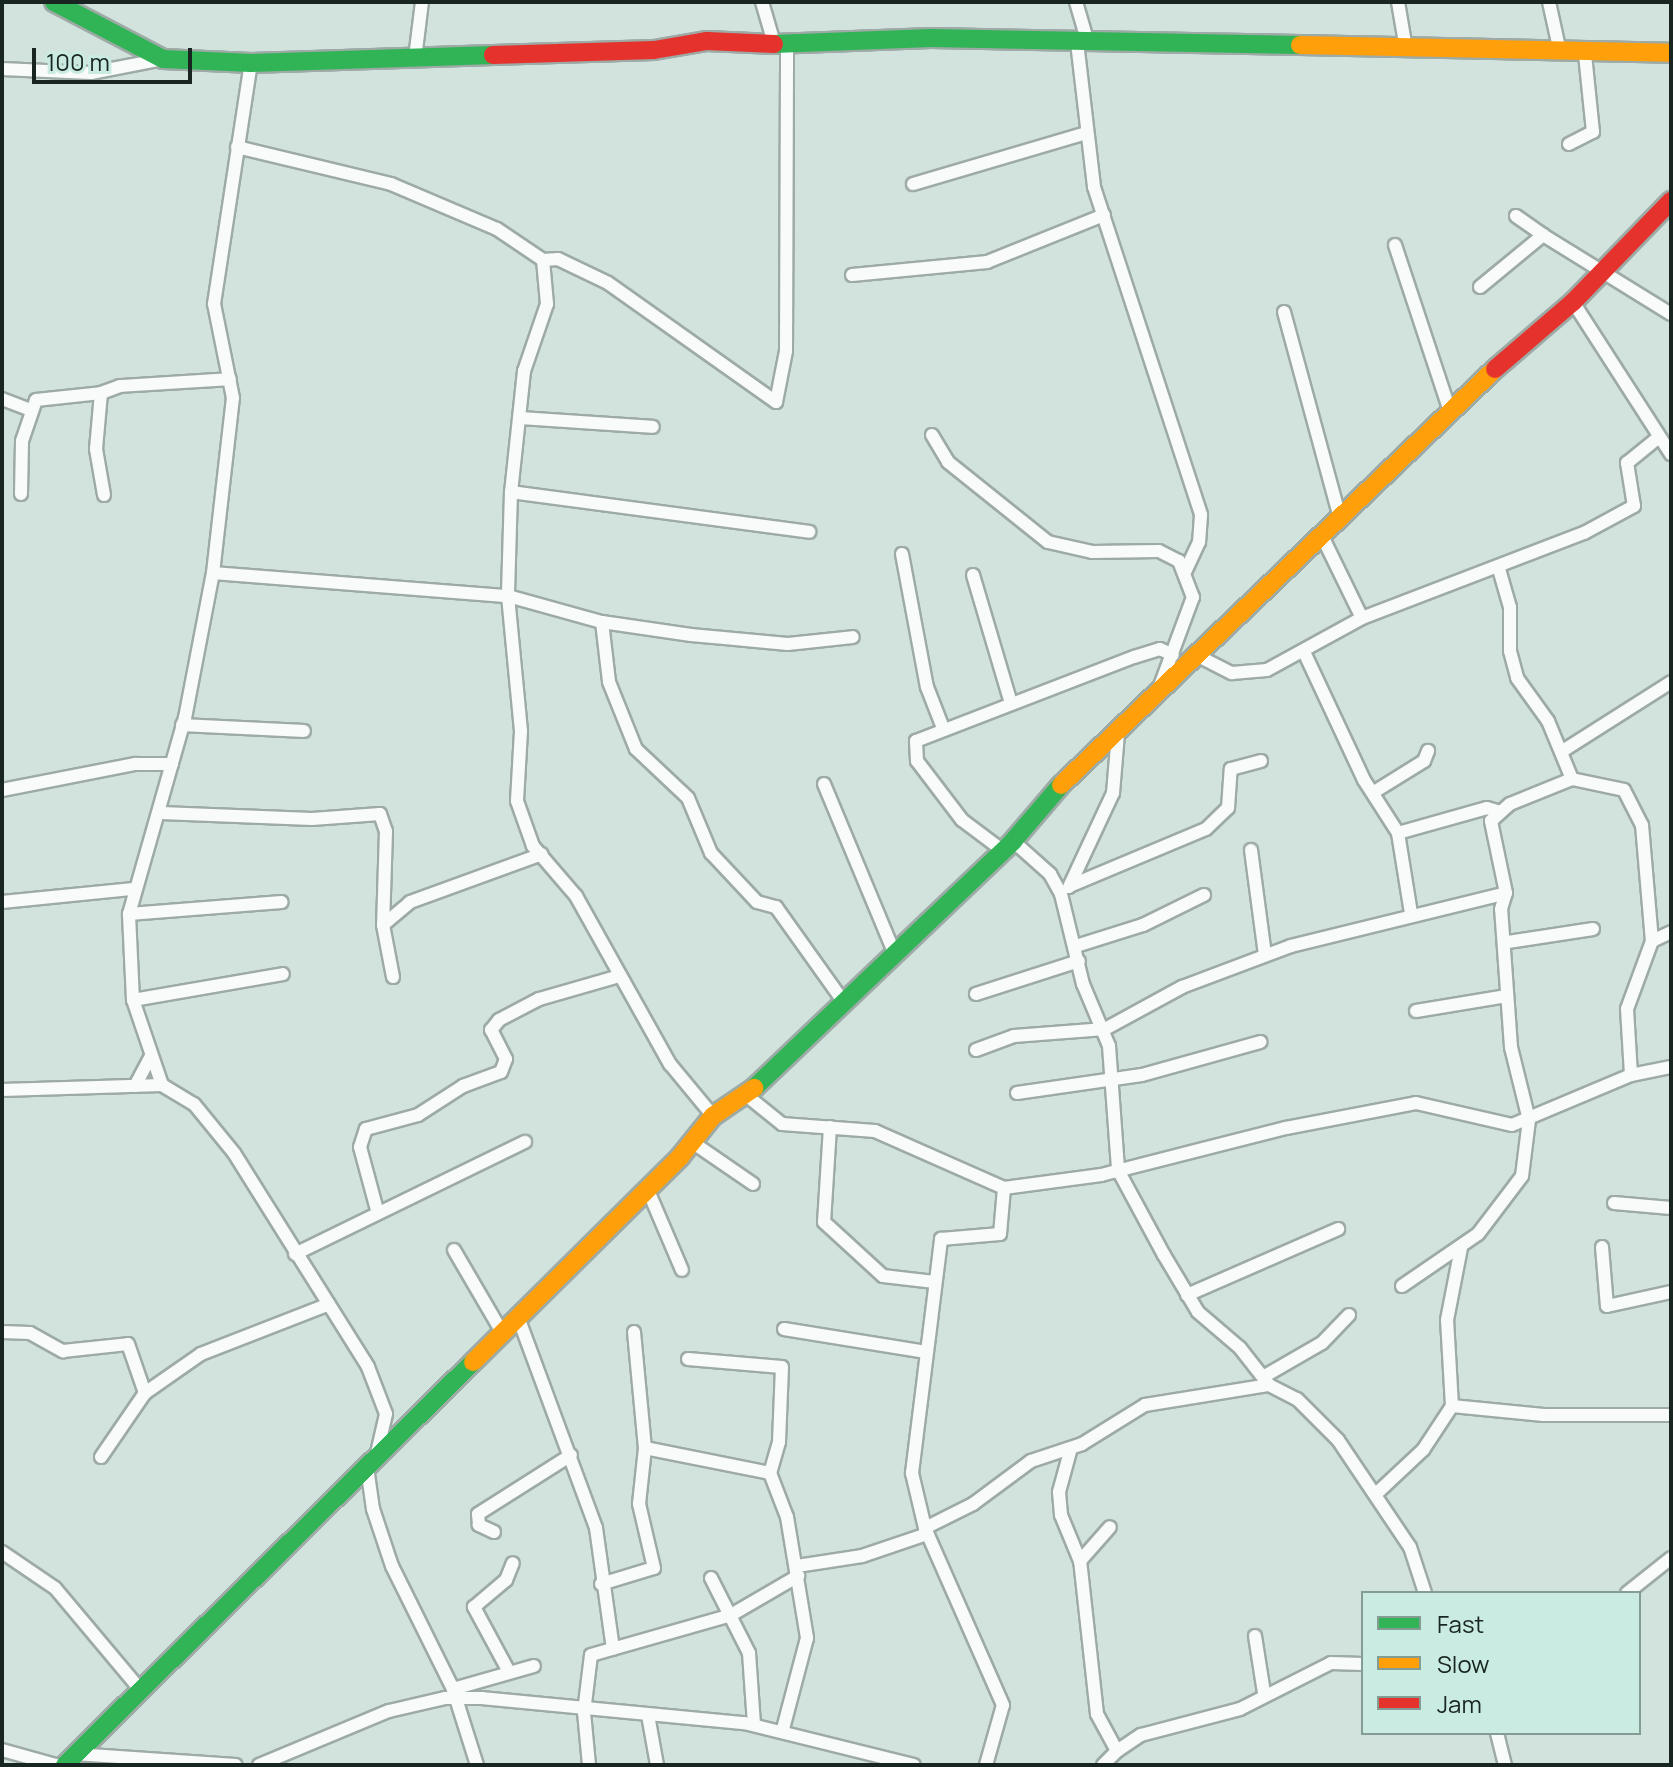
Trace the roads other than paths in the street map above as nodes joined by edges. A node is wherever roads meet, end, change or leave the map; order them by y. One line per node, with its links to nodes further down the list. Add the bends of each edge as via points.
1 (54, 2): 14 (street)
2 (422, 2): 13 (street)
3 (762, 2): 9 (street)
4 (1076, 2): 7 (street)
5 (1398, 2): 8 (street)
6 (1549, 2): 10 (street)
7 (1082, 43): 8 (street); 9 (street, via 931,38); 17 (street)
8 (1405, 43): 10 (street)
9 (781, 44): 13 (street, via 707,41 654,50); 26 (street, via 787,337 776,402 608,283 558,259)
10 (1560, 52): 12 (street)
11 (1671, 53): 12 (street)
12 (1585, 54): 18 (street, via 1593,132)
13 (415, 58): 15 (street)
14 (163, 59): 15 (street); 16 (street, via 91,73)
15 (251, 63): 19 (street)
16 (2, 69)
17 (1086, 133): 20 (street); 22 (street)
18 (1569, 144)
19 (237, 147): 26 (street, via 391,184 497,229); 33 (street, via 214,304)
20 (913, 184)
21 (1671, 201): 27 (street)
22 (1104, 215): 28 (street, via 987,262); 51 (street, via 1201,515 1199,542)
23 (1516, 216): 24 (street)
24 (1543, 235): 27 (street); 29 (street)
25 (1395, 245): 36 (street)
26 (543, 260): 38 (street, via 547,304 524,371)
27 (1603, 270): 30 (street); 32 (street)
28 (852, 275)
29 (1480, 287)
30 (1573, 302): 36 (street); 41 (street)
31 (1284, 312): 46 (street)
32 (1671, 314)
33 (230, 379): 34 (street, via 120,386); 52 (street, via 233,435)
34 (101, 393): 37 (street, via 36,400); 45 (street, via 96,449)
35 (2, 399): 37 (street)
36 (1449, 408): 46 (street)
37 (30, 410): 44 (street)
38 (519, 418): 39 (street); 43 (street)
39 (653, 427)
40 (932, 435): 51 (street, via 948,462 1048,542 1092,552 1159,551)
41 (1659, 437): 42 (street); 50 (street, via 1627,463 1634,506)
42 (1671, 454)
43 (511, 492): 47 (street); 54 (street)
44 (21, 494)
45 (104, 495)
46 (1339, 515): 48 (street)
47 (809, 532)
48 (1321, 534): 55 (street); 60 (street)
49 (902, 554): 65 (street, via 927,687)
50 (1499, 569): 55 (street, via 1448,581); 68 (street, via 1510,607 1517,678)
51 (1186, 570): 59 (street, via 1193,597)
52 (213, 573): 54 (street); 64 (street)
53 (973, 575): 63 (street)
54 (508, 596): 56 (street); 81 (street, via 521,731 517,801 526,832)
55 (1362, 618): 58 (street)
56 (602, 622): 57 (street, via 788,644); 105 (street, via 609,682 636,749 688,798 711,853 757,902 776,907)
57 (853, 637)
58 (1305, 654): 60 (street, via 1248,674 1216,669); 75 (street)
59 (1173, 655): 62 (street); 63 (street, via 1151,651)
60 (1200, 657): 62 (street)
61 (1671, 682): 68 (street)
62 (1156, 698): 67 (street)
63 (1011, 703): 65 (street)
64 (182, 725): 66 (street); 71 (street)
65 (943, 728): 79 (street, via 916,741 912,752 962,820)
66 (304, 731)
67 (1118, 734): 79 (street, via 1047,798); 82 (street, via 1113,793)
68 (1564, 750): 72 (street)
69 (1428, 751): 75 (street, via 1424,761)
70 (1261, 761): 82 (street, via 1231,769 1228,808 1206,829)
71 (172, 764): 74 (street, via 135,764); 77 (street)
72 (1572, 779): 76 (street); 94 (street, via 1624,790 1635,809 1647,858)
73 (824, 784): 97 (street)
74 (2, 790)
75 (1374, 792): 78 (street)
76 (1500, 812): 78 (street, via 1487,808); 84 (street, via 1491,821)
77 (161, 813): 83 (street); 91 (street, via 312,819 380,814 386,831)
78 (1398, 833): 89 (street)
79 (1007, 845): 85 (street, via 1050,874); 97 (street)
80 (1251, 850): 98 (street)
81 (542, 854): 91 (street, via 410,902); 101 (street, via 576,896)
82 (1072, 885): 85 (street)
83 (133, 889): 87 (street); 90 (street)
84 (1506, 893): 89 (street); 95 (street, via 1501,909)
85 (1061, 894): 96 (street)
86 (1204, 895): 96 (street, via 1143,925)
87 (2, 902)
88 (282, 902): 90 (street)
89 (1411, 913): 98 (street)
90 (129, 914): 106 (street)
91 (383, 925): 102 (street)
92 (1593, 929): 95 (street)
93 (1671, 932): 94 (street)
94 (1652, 941): 113 (street, via 1627,1009)
95 (1508, 942): 104 (street)
96 (1076, 946): 99 (street)
97 (894, 952): 105 (street)
98 (1265, 955): 108 (street, via 1182,987)
99 (1079, 961): 103 (street); 108 (street)
100 (283, 974): 106 (street)
101 (619, 976): 120 (street, via 670,1064); 131 (street, via 539,999 499,1020 491,1030 506,1059 501,1072 463,1086 418,1115 366,1129 360,1147)
102 (393, 977)
103 (976, 994)
104 (1507, 996): 107 (street); 121 (street, via 1511,1047)
105 (841, 998): 119 (street)
106 (133, 1000): 111 (street)
107 (1416, 1011)
108 (1105, 1029): 110 (street, via 1014,1036); 114 (street)
109 (1260, 1042): 114 (street)
110 (976, 1050)
111 (151, 1056): 115 (street); 116 (street)
112 (1671, 1067): 113 (street)
113 (1631, 1075): 121 (street)
114 (1111, 1081): 118 (street); 125 (street)
115 (162, 1085): 116 (street); 136 (street, via 194,1104 234,1153)
116 (135, 1086): 117 (street)
117 (2, 1090)
118 (1017, 1093)
119 (746, 1095): 120 (street); 122 (street, via 782,1124)
120 (713, 1116): 124 (street)
121 (1529, 1120): 125 (street, via 1487,1123 1416,1103); 134 (street, via 1514,1194)
122 (830, 1127): 128 (street, via 875,1131); 138 (street, via 824,1222 883,1276)
123 (525, 1142): 131 (street)
124 (692, 1142): 126 (street); 127 (street)
125 (1118, 1170): 128 (street); 141 (street)
126 (753, 1184)
127 (647, 1188): 137 (street); 144 (street)
128 (1004, 1188): 138 (street, via 1000,1234 941,1239)
129 (1614, 1203): 130 (street)
130 (1671, 1208)
131 (377, 1210): 136 (street)
132 (1338, 1229): 141 (street)
133 (1602, 1247): 140 (street, via 1607,1306)
134 (1461, 1248): 139 (street); 153 (street, via 1447,1320)
135 (454, 1250): 147 (street)
136 (295, 1254): 142 (street)
137 (682, 1270)
138 (935, 1282): 149 (street)
139 (1402, 1286)
140 (1671, 1292)
141 (1187, 1295): 151 (street)
142 (329, 1304): 152 (street, via 201,1354); 159 (street, via 368,1367 386,1414)
143 (1349, 1315): 151 (street, via 1322,1343)
144 (518, 1317): 147 (street); 157 (street)
145 (784, 1329): 149 (street)
146 (2, 1332): 152 (street, via 30,1333 63,1351 128,1344)
147 (502, 1332): 159 (street)
148 (634, 1332): 155 (street)
149 (926, 1352): 163 (street, via 912,1473)
150 (688, 1359): 160 (street, via 782,1367 779,1442)
151 (1266, 1381): 156 (street, via 1145,1405); 161 (street, via 1297,1399)
152 (145, 1393): 158 (street)
153 (1452, 1406): 154 (street, via 1544,1415); 161 (street, via 1423,1450)
154 (1671, 1415)
155 (645, 1448): 160 (street); 171 (street, via 639,1504 654,1568)
156 (1071, 1448): 163 (street, via 1031,1461); 167 (street, via 1059,1492 1061,1515)
157 (571, 1455): 164 (street, via 478,1514 479,1525); 171 (street, via 596,1528)
158 (101, 1457)
159 (372, 1462): 180 (street); 182 (street, via 373,1509 392,1566)
160 (770, 1473): 169 (street)
161 (1377, 1493): 172 (street, via 1422,1571)
162 (1110, 1527): 167 (street)
163 (926, 1531): 169 (street, via 862,1556); 198 (street, via 1003,1705)
164 (494, 1532)
165 (2, 1552): 180 (street, via 55,1588)
166 (1671, 1558): 173 (street)
167 (1080, 1561): 189 (street, via 1097,1714)
168 (513, 1563): 179 (street, via 506,1580 474,1607)
169 (797, 1571): 174 (street); 186 (street, via 807,1638)
170 (711, 1578): 174 (street)
171 (601, 1584): 176 (street)
172 (1425, 1591)
173 (1631, 1591)
174 (731, 1615): 176 (street); 185 (street, via 754,1672)
175 (1255, 1636): 181 (street)
176 (613, 1649): 183 (street, via 591,1655)
177 (1361, 1664): 181 (street, via 1331,1663)
178 (534, 1666): 179 (street)
179 (508, 1670): 182 (street)
180 (139, 1688): 190 (street)
181 (1264, 1693): 189 (street, via 1240,1709 1141,1735)
182 (455, 1695): 183 (street, via 536,1699); 193 (street, via 354,1722); 194 (street)
183 (584, 1712): 184 (street); 195 (street)
184 (648, 1715): 185 (street); 196 (street)
185 (754, 1724): 186 (street)
186 (783, 1729): 197 (street)
187 (1498, 1735): 200 (street)
188 (2, 1750): 191 (street)
189 (1117, 1751): 199 (street)
190 (70, 1760): 192 (street)
191 (56, 1765)
192 (236, 1765)
193 (259, 1765)
194 (477, 1765)
195 (589, 1765)
196 (657, 1765)
197 (914, 1765)
198 (986, 1765)
199 (1103, 1765)
200 (1505, 1765)

